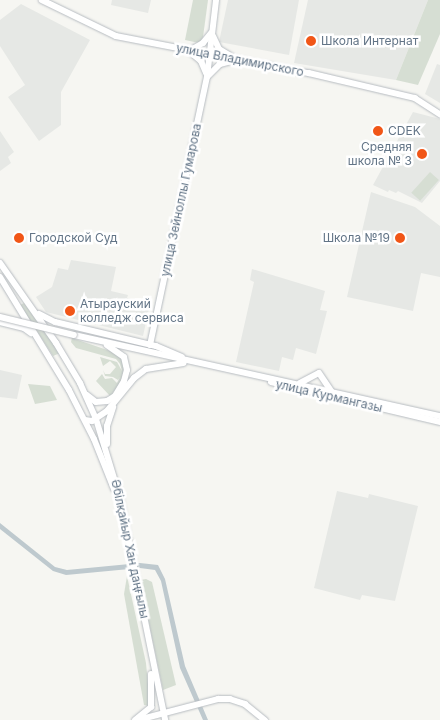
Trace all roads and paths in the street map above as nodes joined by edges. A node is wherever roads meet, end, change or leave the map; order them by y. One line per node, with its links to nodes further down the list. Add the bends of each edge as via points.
1 (42, 0): 4 (street, улица Владимирского, via 116,36)
2 (216, 0): 3 (main road, улица Зейноллы Гумарова)
3 (212, 32): 4 (main road, via 203,43); 5 (main road, улица Зейноллы Гумарова); 6 (main road, via 219,49)
4 (189, 51): 5 (street, улица Владимирского); 7 (main road, via 201,61)
5 (209, 55): 6 (street, улица Владимирского); 7 (main road, улица Зейноллы Гумарова)
6 (236, 60): 7 (main road, via 220,64); 8 (street, улица Владимирского, via 415,98)
7 (207, 77): 18 (main road, улица Зейноллы Гумарова)
8 (440, 114)
9 (0, 263): 13 (main road, Әбілқайыр Хан даңғылы)
10 (0, 277): 12 (main road)
11 (0, 284): 12 (main road)
12 (16, 306): 16 (main road, Әбілқайыр Хан даңғылы)
13 (33, 309): 18 (main road, via 54,322); 21 (main road, Әбілқайыр Хан даңғылы)
14 (0, 317): 17 (main road, улица Курмангазы, bridge)
15 (0, 322): 16 (main road, via 24,328)
16 (36, 337): 23 (main road, Әбілқайыр Хан даңғылы)
17 (100, 341): 19 (main road, улица Курмангазы); 25 (main road, via 124,357 127,375 107,401 96,402)
18 (150, 345): 19 (main road, via 168,350)
19 (185, 361): 20 (main road, улица Курмангазы); 26 (main road, via 146,369 134,378)
20 (279, 382): 22 (main road, улица Курмангазы); 30 (main road, улица Курмангазы)
21 (80, 383): 23 (main road, via 78,389); 25 (main road, Әбілқайыр Хан даңғылы)
22 (299, 384): 24 (main road, улица Курмангазы); 24 (main road, via 319,373)
23 (69, 390): 29 (main road, Әбілқайыр Хан даңғылы)
24 (331, 390): 27 (main road, улица Курмангазы)
25 (85, 392): 28 (main road, Әбілқайыр Хан даңғылы)
26 (115, 403): 28 (main road); 31 (main road, via 107,426)
27 (440, 416)
28 (96, 419): 29 (main road); 31 (main road, Әбілқайыр Хан даңғылы)
29 (85, 420): 32 (main road, Әбілқайыр Хан даңғылы, via 112,484)
30 (440, 422)
31 (107, 455): 32 (main road, Әбілқайыр Хан даңғылы, via 120,498)
32 (129, 556): 33 (main road, Әбілқайыр Хан даңғылы)
33 (133, 575): 34 (main road, Әбілқайыр Хан даңғылы); 35 (main road, Әбілқайыр Хан даңғылы)
34 (151, 674): 35 (main road, Әбілқайыр Хан даңғылы); 36 (main road, via 152,707)
35 (162, 717): 36 (street); 37 (street, via 212,701 230,699 245,704)
36 (137, 720)
37 (265, 720)

